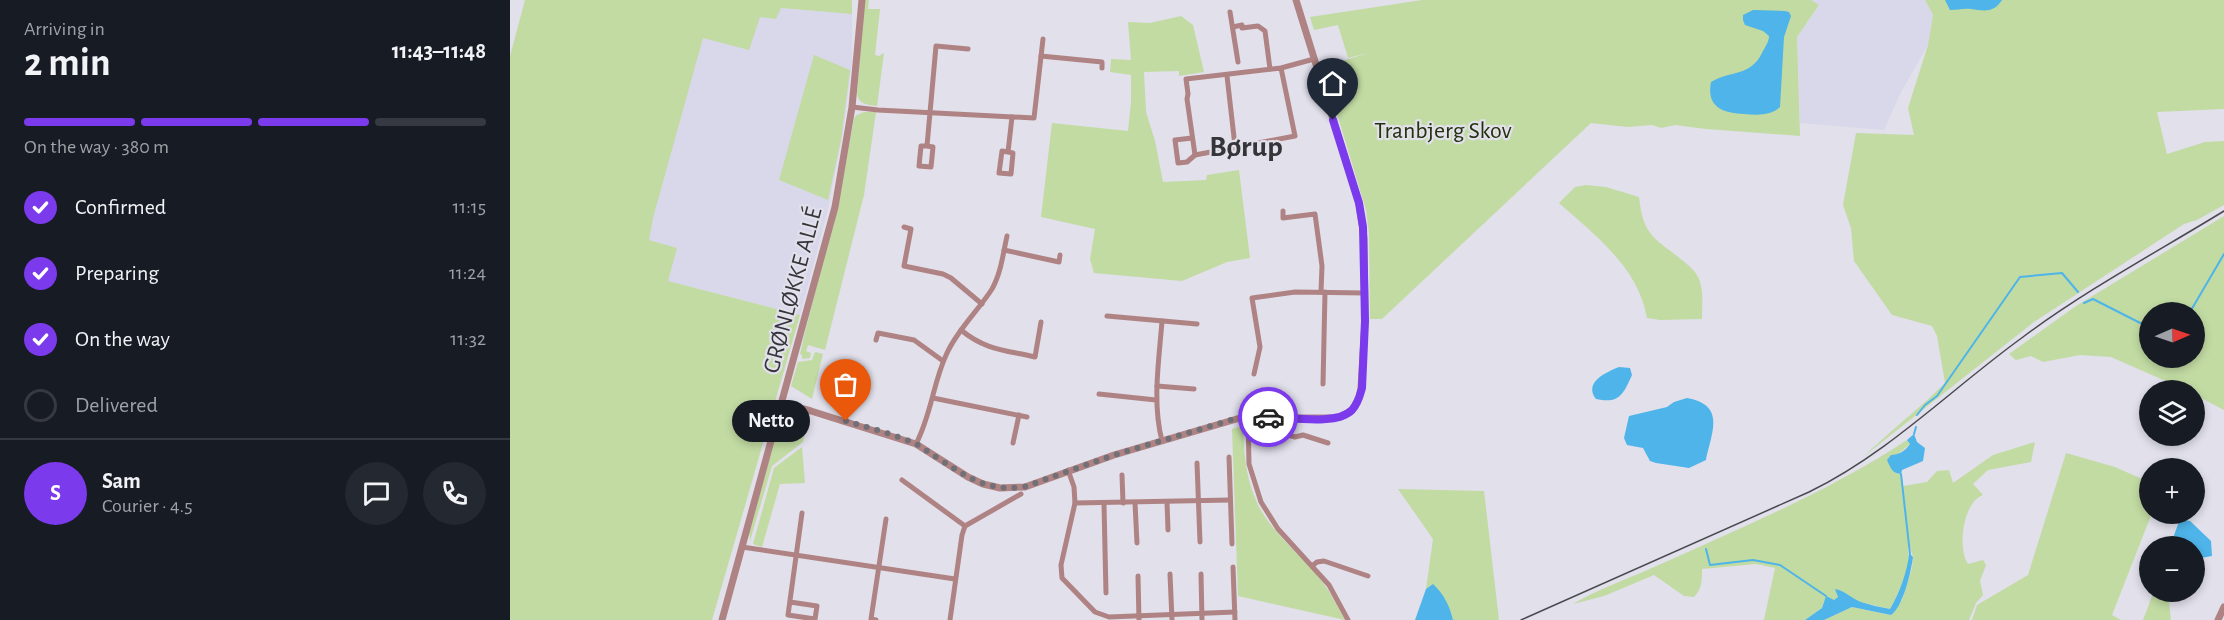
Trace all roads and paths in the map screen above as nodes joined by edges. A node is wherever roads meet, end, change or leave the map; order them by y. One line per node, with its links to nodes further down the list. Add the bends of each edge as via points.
1 (862, 0): 14 (street, GRØNLØKKE ALLÉ)
2 (1296, 0): 8 (street)
3 (1230, 12): 4 (street)
4 (1233, 27): 9 (street); 12 (street, via 1258,26 1265,31)
5 (1043, 39): 7 (street)
6 (968, 49): 15 (street, via 936,46)
7 (1041, 56): 10 (street, via 1102,62); 16 (street, via 1034,118)
8 (1314, 59): 11 (street); 28 (street, via 1362,215)
9 (1238, 62)
10 (1102, 68)
11 (1281, 68): 12 (street); 19 (street, via 1295,136)
12 (1270, 69): 13 (street)
13 (1227, 76): 17 (street, via 1186,79); 19 (street)
14 (852, 107): 15 (street); 44 (street, GRØNLØKKE ALLÉ, via 835,207)
15 (930, 112): 16 (street); 18 (street)
16 (1012, 117): 20 (street)
17 (1192, 138): 21 (street); 21 (street, via 1175,140 1178,163)
18 (927, 146)
19 (1235, 146): 21 (street)
20 (1008, 152): 20 (street, via 1002,151 999,173 1011,174 1013,153)
21 (1195, 155)
22 (1283, 211): 27 (street, via 1283,218 1315,213)
23 (904, 228): 29 (street, via 911,229 904,266 943,274)
24 (1007, 236): 25 (street)
25 (1004, 250): 26 (street, via 1059,262); 29 (street, via 996,279)
26 (1060, 255)
27 (1323, 292): 28 (street); 37 (street, via 1252,297 1260,346); 38 (street)
28 (1365, 293): 47 (street, via 1362,388 1352,410 1333,418)
29 (982, 304): 34 (street)
30 (1107, 316): 31 (street)
31 (1162, 321): 33 (street); 39 (street)
32 (1041, 322): 34 (street, via 1035,357 987,347)
33 (1197, 324)
34 (961, 330): 36 (street)
35 (876, 340): 36 (street, via 878,333 914,340)
36 (943, 361): 42 (street)
37 (1254, 374)
38 (1323, 384)
39 (1157, 387): 40 (street); 43 (street)
40 (1194, 390)
41 (1099, 394): 43 (street)
42 (933, 398): 45 (street); 51 (street)
43 (1156, 399): 49 (street)
44 (781, 403): 51 (street); 73 (street, GRØNLØKKE ALLÉ)
45 (1018, 415): 46 (street); 52 (street)
46 (1027, 417)
47 (1248, 417): 48 (street); 49 (street)
48 (1248, 434): 50 (street, via 1278,432); 75 (street, via 1250,464 1261,502 1278,529)
49 (1162, 441): 55 (street)
50 (1328, 443)
51 (916, 444): 55 (street, via 968,477 1000,488 1024,487)
52 (1013, 444)
53 (1229, 457): 59 (street)
54 (1197, 463): 60 (street)
55 (1068, 470): 62 (street)
56 (1122, 475): 63 (street)
57 (902, 480): 68 (street)
58 (1022, 494): 68 (street)
59 (1230, 500): 60 (street); 72 (street)
60 (1199, 501): 61 (street); 70 (street)
61 (1167, 502): 64 (street); 69 (street)
62 (1075, 503): 65 (street); 89 (street, via 1061,565 1062,578 1095,612)
63 (1123, 503): 64 (street); 65 (street)
64 (1135, 503): 71 (street)
65 (1104, 504): 83 (street)
66 (802, 513): 74 (street)
67 (886, 519): 76 (street)
68 (965, 526): 82 (street)
69 (1168, 530)
70 (1200, 542)
71 (1137, 543)
72 (1232, 544)
73 (742, 547): 74 (street); 90 (street, GRØNLØKKE ALLÉ)
74 (796, 555): 76 (street); 84 (street)
75 (1312, 566): 81 (street, via 1324,561); 94 (street, via 1335,593)
76 (879, 567): 82 (street); 91 (street, via 871,619)
77 (1233, 567): 86 (street)
78 (1170, 574): 87 (street)
79 (1201, 574): 88 (street)
80 (1138, 576): 89 (street)
81 (1368, 576)
82 (955, 579): 92 (street)
83 (1106, 593)
84 (790, 602): 84 (street, via 817,606 815,619 788,615)
85 (2224, 608): 95 (street)
86 (1235, 612): 88 (street); 93 (street)
87 (1172, 617): 88 (street); 89 (street)
88 (1202, 617)
89 (1139, 618)
90 (722, 620)
91 (876, 620)
92 (950, 620)
93 (1235, 620)
94 (1348, 620)
95 (2218, 620)

